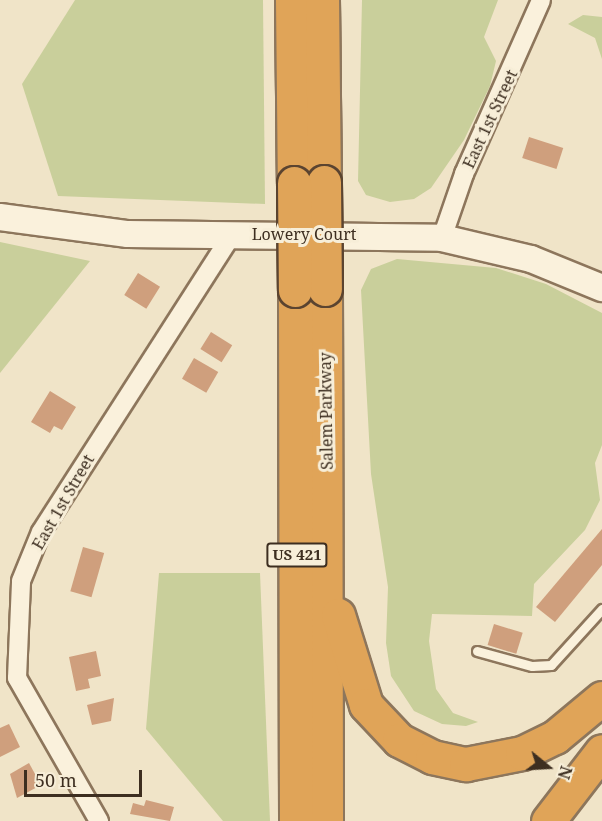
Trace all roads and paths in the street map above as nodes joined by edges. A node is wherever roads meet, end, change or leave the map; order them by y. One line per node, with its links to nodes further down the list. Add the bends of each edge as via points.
1 (292, 0): 4 (highway, Salem Parkway / US 421)
2 (322, 0): 4 (highway, Salem Parkway / US 421)
3 (540, 0): 7 (street, East 1st Street)
4 (309, 182): 9 (highway, Salem Parkway / US 421, bridge)
5 (0, 217): 6 (main road, Lowery Court, via 128,234)
6 (232, 234): 7 (main road, Lowery Court); 13 (street, East 1st Street, via 41,532 21,581)
7 (442, 238): 8 (main road, Lowery Court, via 531,259)
8 (602, 288)
9 (310, 290): 10 (highway, Salem Parkway / US 421); 17 (highway, Salem Parkway / US 421)
10 (327, 565): 14 (highway, via 358,689 387,730 414,750 466,764 504,759 555,737); 18 (highway, Salem Parkway / US 421)
11 (602, 609): 12 (lane, via 551,665 532,666)
12 (477, 651)
13 (9, 676): 16 (street, East 1st Street)
14 (602, 698)
15 (602, 751): 19 (highway)
16 (99, 821)
17 (296, 821)
18 (326, 821)
19 (548, 821)

